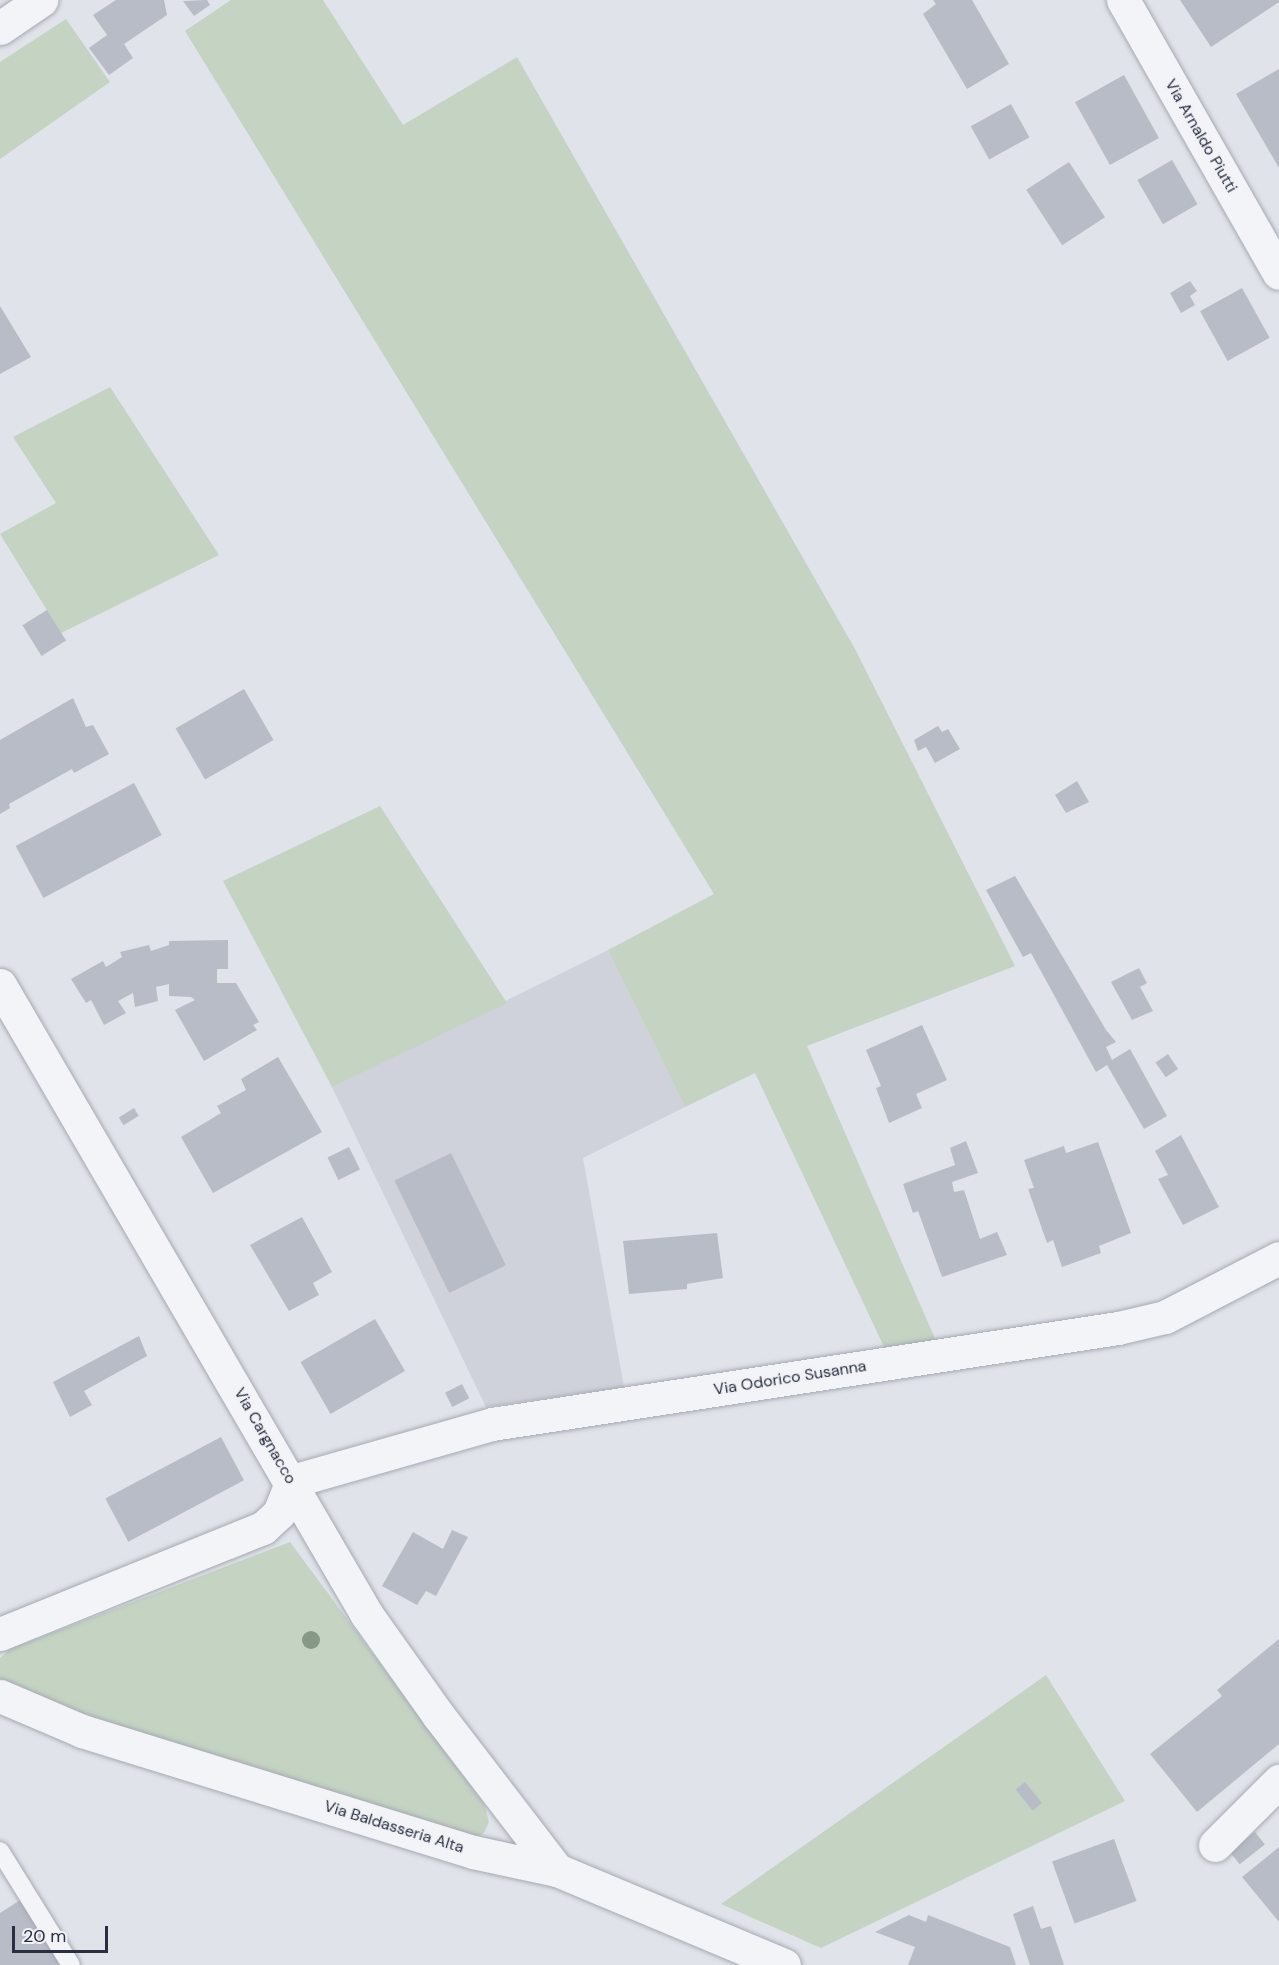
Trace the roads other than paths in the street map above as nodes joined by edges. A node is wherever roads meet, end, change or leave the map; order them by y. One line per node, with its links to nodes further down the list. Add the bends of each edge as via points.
1 (41, 0): 3 (street)
2 (1124, 0): 4 (street, Via Arnaldo Piutti)
3 (0, 28)
4 (1279, 273)
5 (0, 985): 7 (street, Via Cargnacco)
6 (1279, 1258): 7 (street, Via Odorico Susanna, via 1199,1303 1127,1326 492,1424)
7 (292, 1481): 8 (street, via 279,1513 263,1528); 13 (street, Via Cargnacco, via 367,1615 438,1715)
8 (0, 1634)
9 (0, 1696): 13 (street, Via Baldasseria Alta, via 104,1738 472,1852)
10 (1279, 1781): 11 (street)
11 (1215, 1845)
12 (0, 1851): 14 (lane)
13 (557, 1869): 15 (street, Via Baldasseria Alta)
14 (71, 1965)
15 (784, 1965)

